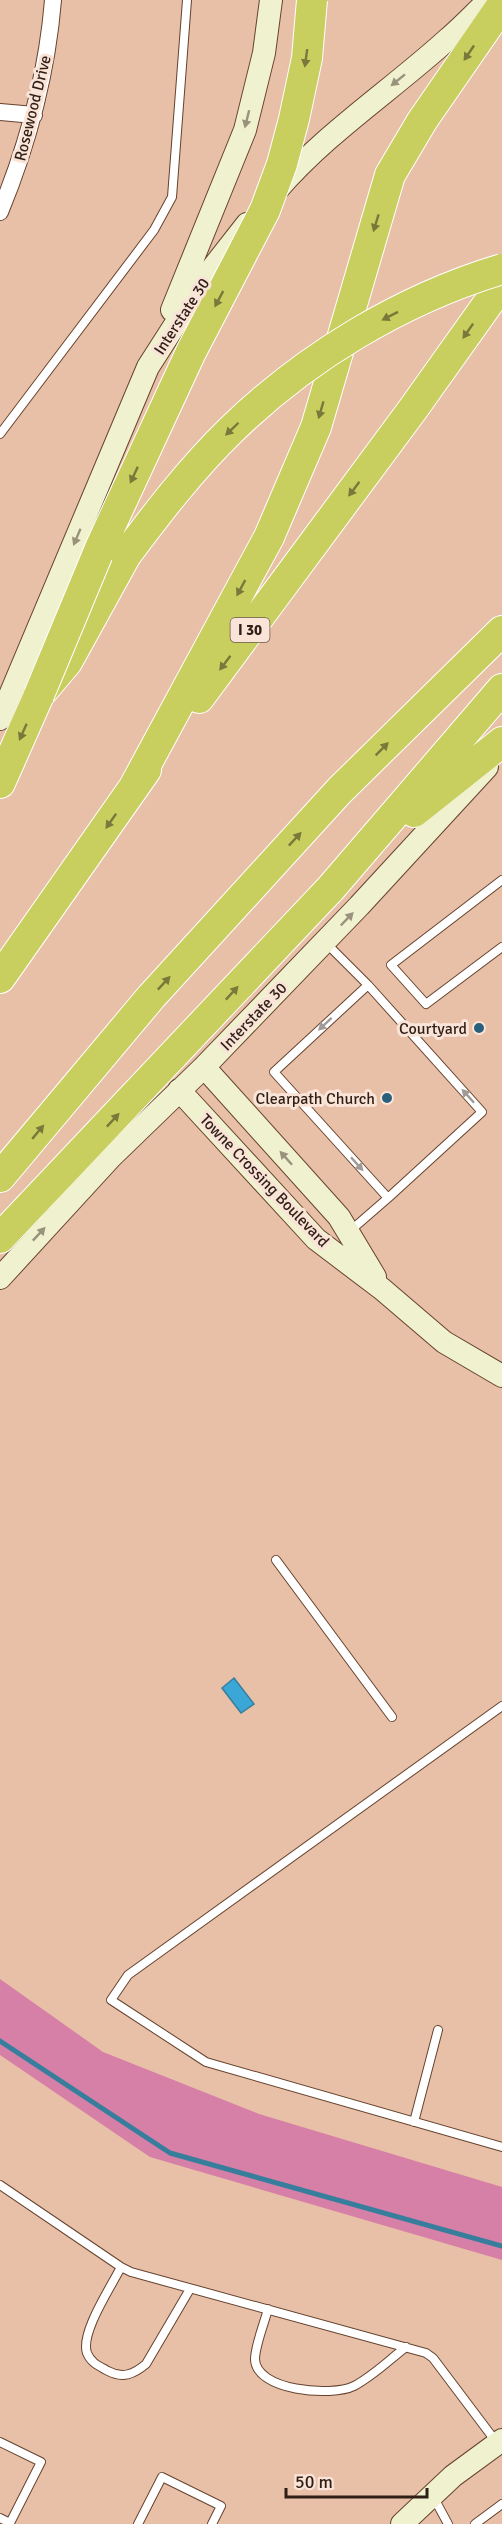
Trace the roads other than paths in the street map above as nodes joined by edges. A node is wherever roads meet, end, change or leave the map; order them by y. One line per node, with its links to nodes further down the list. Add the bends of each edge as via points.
1 (53, 0): 8 (street, Rosewood Drive, via 43,80)
2 (187, 0): 13 (lane, via 170,205)
3 (271, 0): 12 (main road, one-way to 12, via 264,53 244,130)
4 (312, 0): 16 (highway, one-way to 16, bridge, via 307,58 294,119 265,210 186,363 101,546)
5 (489, 0): 12 (main road, Interstate 30, one-way to 12, via 295,169 207,275)
6 (502, 5): 21 (highway, one-way to 21, via 390,175 316,427 269,537)
7 (0, 112): 8 (street)
8 (34, 116): 9 (street, Rosewood Drive)
9 (0, 212)
10 (502, 269): 16 (highway, one-way to 16, bridge, via 437,292 375,325 270,394 230,430 188,475 126,555 67,662)
11 (502, 284): 21 (highway, I 30, one-way to 21)
12 (148, 367): 17 (main road, Interstate 30, one-way to 17)
13 (0, 434)
14 (502, 631): 30 (highway, one-way to 14, via 151,997 324,808)
15 (502, 688): 22 (highway)
16 (39, 695): 20 (highway, one-way to 20)
17 (0, 719)
18 (502, 742): 22 (highway)
19 (502, 749): 24 (main road, Interstate 30, one-way to 19)
20 (0, 783)
21 (134, 787): 26 (highway, I 30, one-way to 26)
22 (356, 859): 33 (highway, one-way to 22)
23 (502, 880): 25 (lane, via 391,965 426,1004)
24 (325, 941): 27 (lane); 28 (main road, Interstate 30)
25 (502, 946)
26 (0, 978)
27 (368, 985): 31 (lane, one-way to 31, via 274,1072); 31 (lane, one-way to 27, via 482,1112)
28 (204, 1067): 29 (main road, Interstate 30); 32 (main road, Towne Crossing Boulevard, one-way to 28, via 339,1217)
29 (179, 1090): 34 (main road, Interstate 30, one-way to 29, via 111,1157); 35 (main road, Towne Crossing Boulevard, via 316,1239)
30 (0, 1177)
31 (388, 1198): 32 (lane)
32 (348, 1233): 35 (main road, Towne Crossing Boulevard)
33 (0, 1238)
34 (0, 1278)
35 (382, 1289): 36 (main road, Towne Crossing Boulevard, via 444,1342)
36 (502, 1376)
37 (276, 1560): 39 (lane)
38 (502, 1706): 41 (lane, via 128,1975 111,2000 206,2062)
39 (392, 1717)
40 (438, 2030): 41 (lane)
41 (414, 2122): 42 (lane)
42 (502, 2147)
43 (0, 2185): 44 (lane)
44 (121, 2267): 45 (lane); 45 (lane, via 86,2336 88,2355 94,2364 113,2374 136,2373 146,2364)
45 (190, 2289): 46 (lane)
46 (268, 2309): 47 (lane); 47 (lane, via 255,2358 263,2377 276,2382 315,2392 342,2391 365,2379)
47 (406, 2347): 49 (lane, via 433,2358)
48 (0, 2442): 52 (lane, via 41,2462 10,2523)
49 (500, 2442): 50 (main road)
50 (432, 2494): 55 (main road); 56 (lane)
51 (502, 2504): 57 (lane)
52 (0, 2518)
53 (138, 2524): 54 (lane, via 162,2477 220,2506)
54 (212, 2524)
55 (402, 2524)
56 (448, 2524)
57 (476, 2524)

